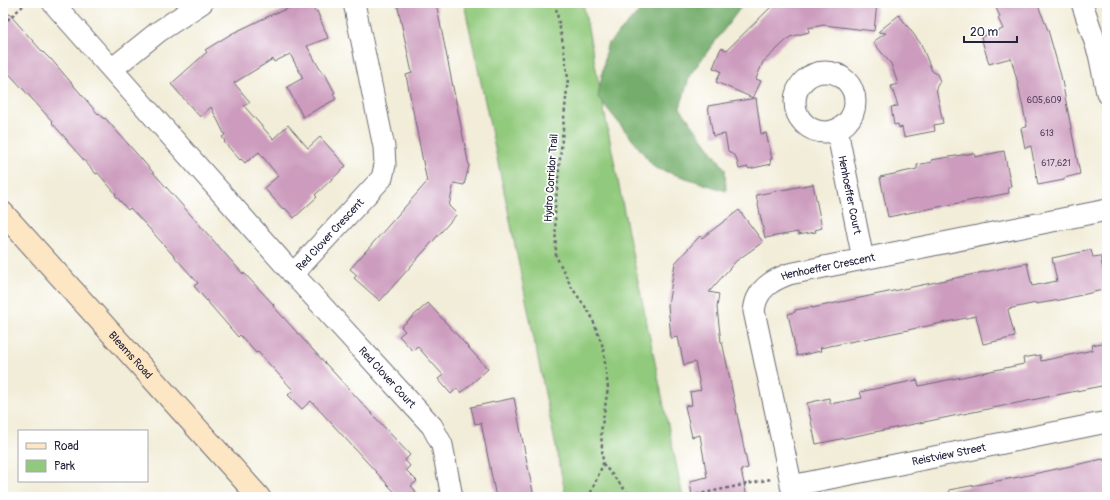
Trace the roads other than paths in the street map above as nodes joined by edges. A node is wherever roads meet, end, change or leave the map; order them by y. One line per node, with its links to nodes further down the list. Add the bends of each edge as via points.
1 (53, 3): 6 (street, Red Clover Crescent)
2 (202, 3): 6 (street, via 158,32)
3 (354, 3): 12 (street, Red Clover Crescent, via 384,147 385,165 382,178)
4 (1082, 3): 5 (street)
5 (1103, 54): 7 (street)
6 (112, 69): 12 (street, Red Clover Crescent)
7 (1107, 93)
8 (837, 130): 11 (street, Henhoeffer Court)
9 (1107, 210): 11 (street, Henhoeffer Crescent)
10 (3, 214): 15 (main road, Bleams Road)
11 (863, 259): 14 (street, Henhoeffer Crescent, via 789,274 772,281 757,299 754,311)
12 (294, 274): 16 (street, Red Clover Court, via 432,426 442,445)
13 (1107, 422): 14 (street, Reistview Street)
14 (791, 486)
15 (259, 497)
16 (452, 497)

